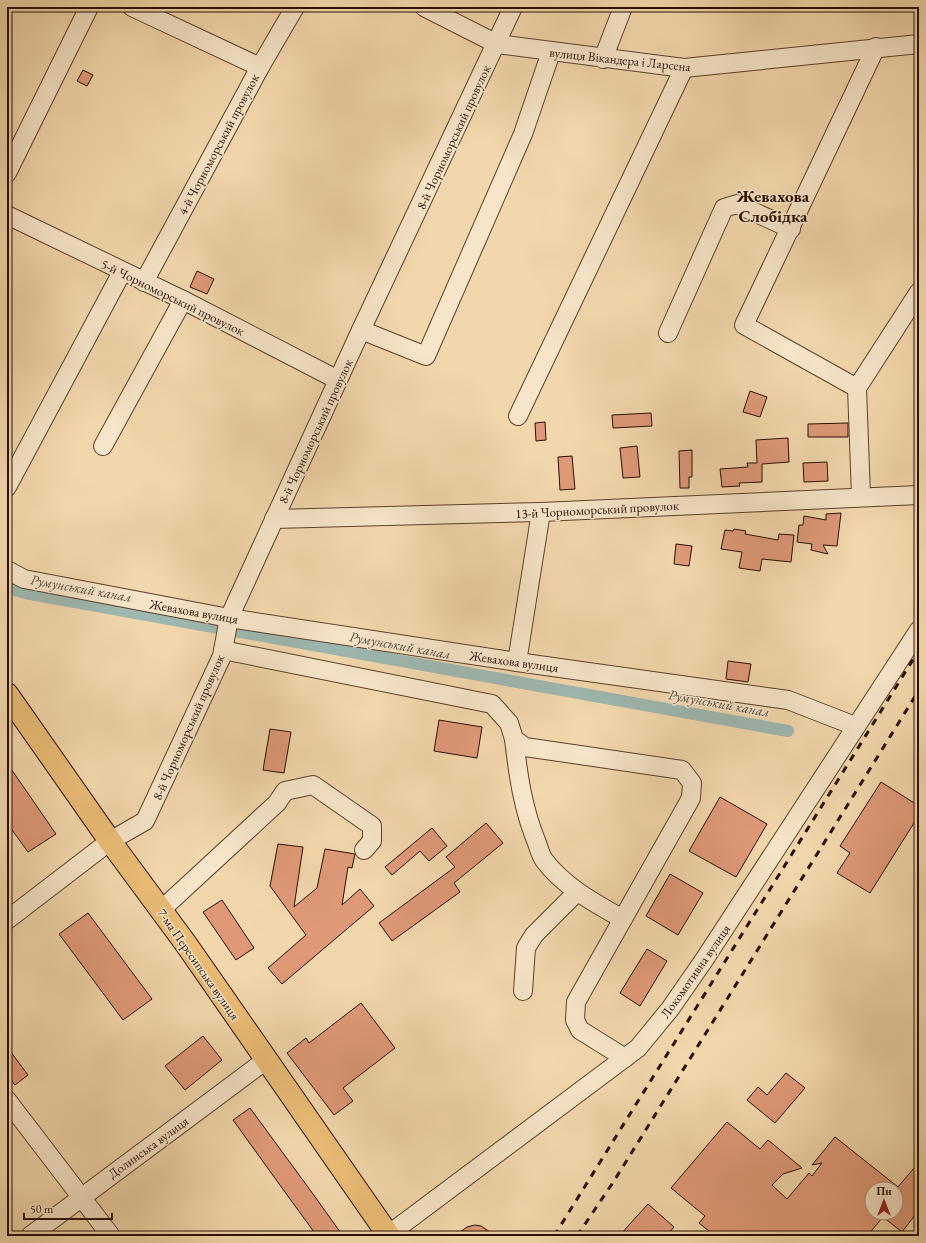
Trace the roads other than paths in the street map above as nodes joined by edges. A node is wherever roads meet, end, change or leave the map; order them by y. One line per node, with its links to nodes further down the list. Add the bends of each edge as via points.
1 (89, 7): 14 (street)
2 (132, 7): 12 (street)
3 (295, 7): 12 (street, 4-й Чорноморський провулок)
4 (424, 7): 7 (street, вулиця Вікандера і Ларсена)
5 (513, 7): 7 (street, 8-й Чорноморський провулок)
6 (623, 7): 11 (street)
7 (497, 44): 10 (street, вулиця Вікандера і Ларсена); 21 (street, 8-й Чорноморський провулок)
8 (919, 44): 9 (street, вулиця Вікандера і Ларсена)
9 (876, 48): 13 (street, вулиця Вікандера і Ларсена); 16 (street)
10 (551, 52): 11 (street, вулиця Вікандера і Ларсена); 21 (street, via 523,134 426,356)
11 (603, 59): 13 (street, вулиця Вікандера і Ларсена)
12 (260, 67): 18 (street, 4-й Чорноморський провулок)
13 (684, 68): 25 (street)
14 (7, 173)
15 (7, 215): 17 (street, 5-й Чорноморський провулок)
16 (791, 229): 22 (street, via 737,204 724,208); 24 (street, via 744,325)
17 (122, 272): 18 (street, 5-й Чорноморський провулок); 27 (street)
18 (144, 282): 20 (street, 5-й Чорноморський провулок)
19 (919, 292): 24 (street)
20 (183, 300): 23 (street, 5-й Чорноморський провулок); 26 (street)
21 (362, 330): 23 (street, 8-й Чорноморський провулок)
22 (668, 333)
23 (338, 380): 31 (street, 8-й Чорноморський провулок)
24 (857, 388): 29 (street)
25 (518, 416)
26 (102, 446)
27 (7, 487)
28 (919, 495): 29 (street, 13-й Чорноморський провулок)
29 (861, 496): 30 (street, 13-й Чорноморський провулок)
30 (541, 512): 31 (street, 13-й Чорноморський провулок); 36 (street)
31 (274, 519): 33 (street, 8-й Чорноморський провулок)
32 (7, 570): 33 (street, Жевахова вулиця, via 24,579)
33 (229, 618): 35 (street, 8-й Чорноморський провулок); 36 (street, Жевахова вулиця)
34 (919, 630): 38 (street, Локомотивна вулиця)
35 (223, 650): 39 (street, via 492,704 509,724); 40 (street, 8-й Чорноморський провулок, via 145,821)
36 (517, 662): 38 (street, Жевахова вулиця, via 788,700)
37 (7, 694): 40 (main road, 7-ма Пересипська вулиця)
38 (855, 726): 47 (street, Локомотивна вулиця, via 704,960 670,1009 638,1048)
39 (514, 739): 42 (street, via 519,782 532,831 544,860); 44 (street, via 525,747 682,770 692,783 691,798)
40 (110, 841): 43 (main road, 7-ма Пересипська вулиця); 45 (street, 8-й Чорноморський провулок)
41 (364, 850): 43 (street, via 372,841 372,826 313,785 285,790 277,803)
42 (577, 892): 44 (street); 46 (street, via 534,935 526,948)
43 (161, 910): 48 (main road, 7-ма Пересипська вулиця)
44 (623, 919): 47 (street, via 576,1002 574,1020 580,1030)
45 (7, 920)
46 (523, 991)
47 (625, 1058): 51 (street, Локомотивна вулиця)
48 (266, 1060): 50 (street, Долинська вулиця); 51 (main road, 7-ма Пересипська вулиця)
49 (7, 1100): 50 (street)
50 (80, 1197): 52 (street, Долинська вулиця); 53 (street)
51 (388, 1235)
52 (30, 1236)
53 (111, 1236)

